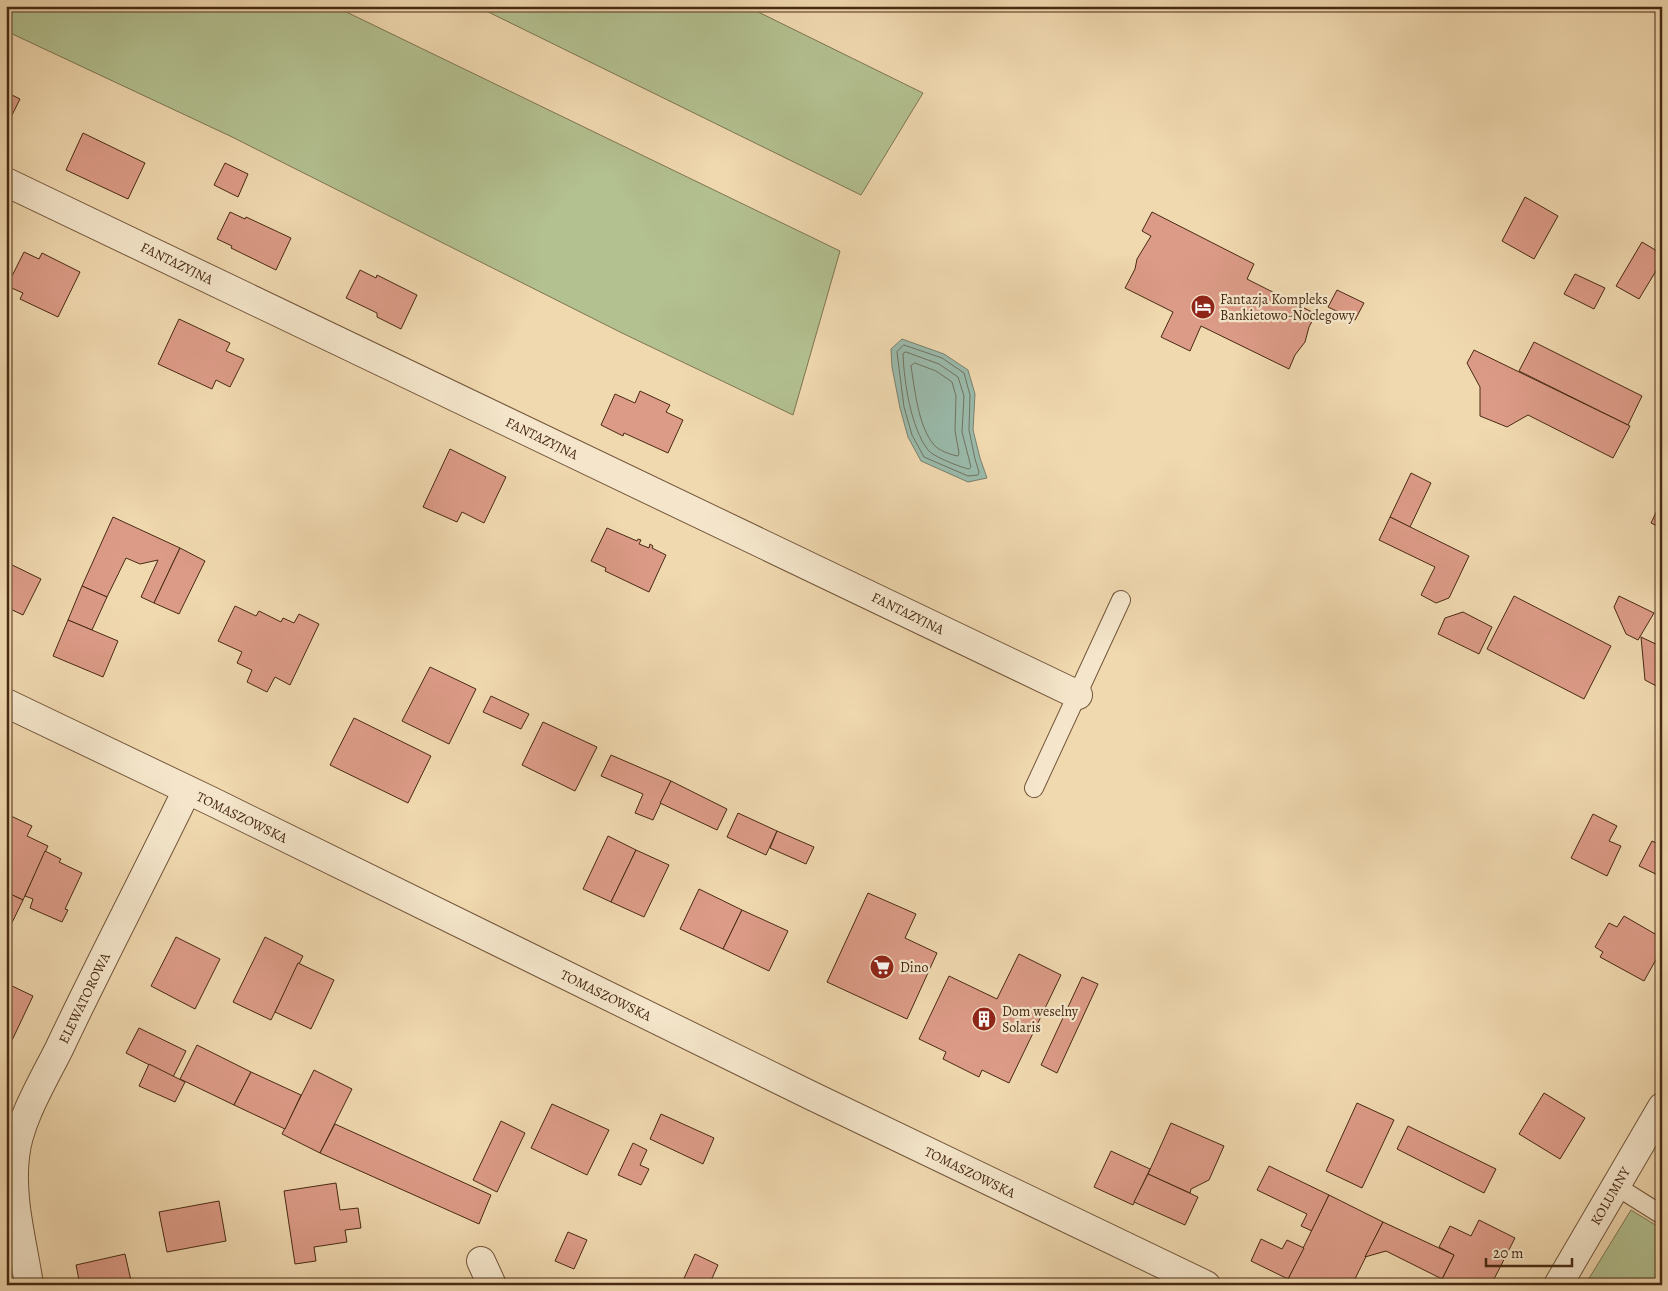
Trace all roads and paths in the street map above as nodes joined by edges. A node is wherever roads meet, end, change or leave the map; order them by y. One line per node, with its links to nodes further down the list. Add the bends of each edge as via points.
1 (6, 182): 3 (street, FANTAZYJNA)
2 (1121, 600): 3 (lane)
3 (1078, 694): 5 (lane)
4 (6, 704): 6 (street, TOMASZOWSKA)
5 (1034, 788)
6 (187, 790): 9 (street, ELEWATOROWA, via 19,1133 14,1157); 12 (street, TOMASZOWSKA, via 819,1100)
7 (1662, 1107): 8 (street, KOLUMNY)
8 (1616, 1186): 10 (lane); 13 (street, KOLUMNY)
9 (11, 1215): 11 (street, ELEWATOROWA, via 23,1242)
10 (1662, 1215)
11 (29, 1285)
12 (1206, 1285)
13 (1558, 1285)

